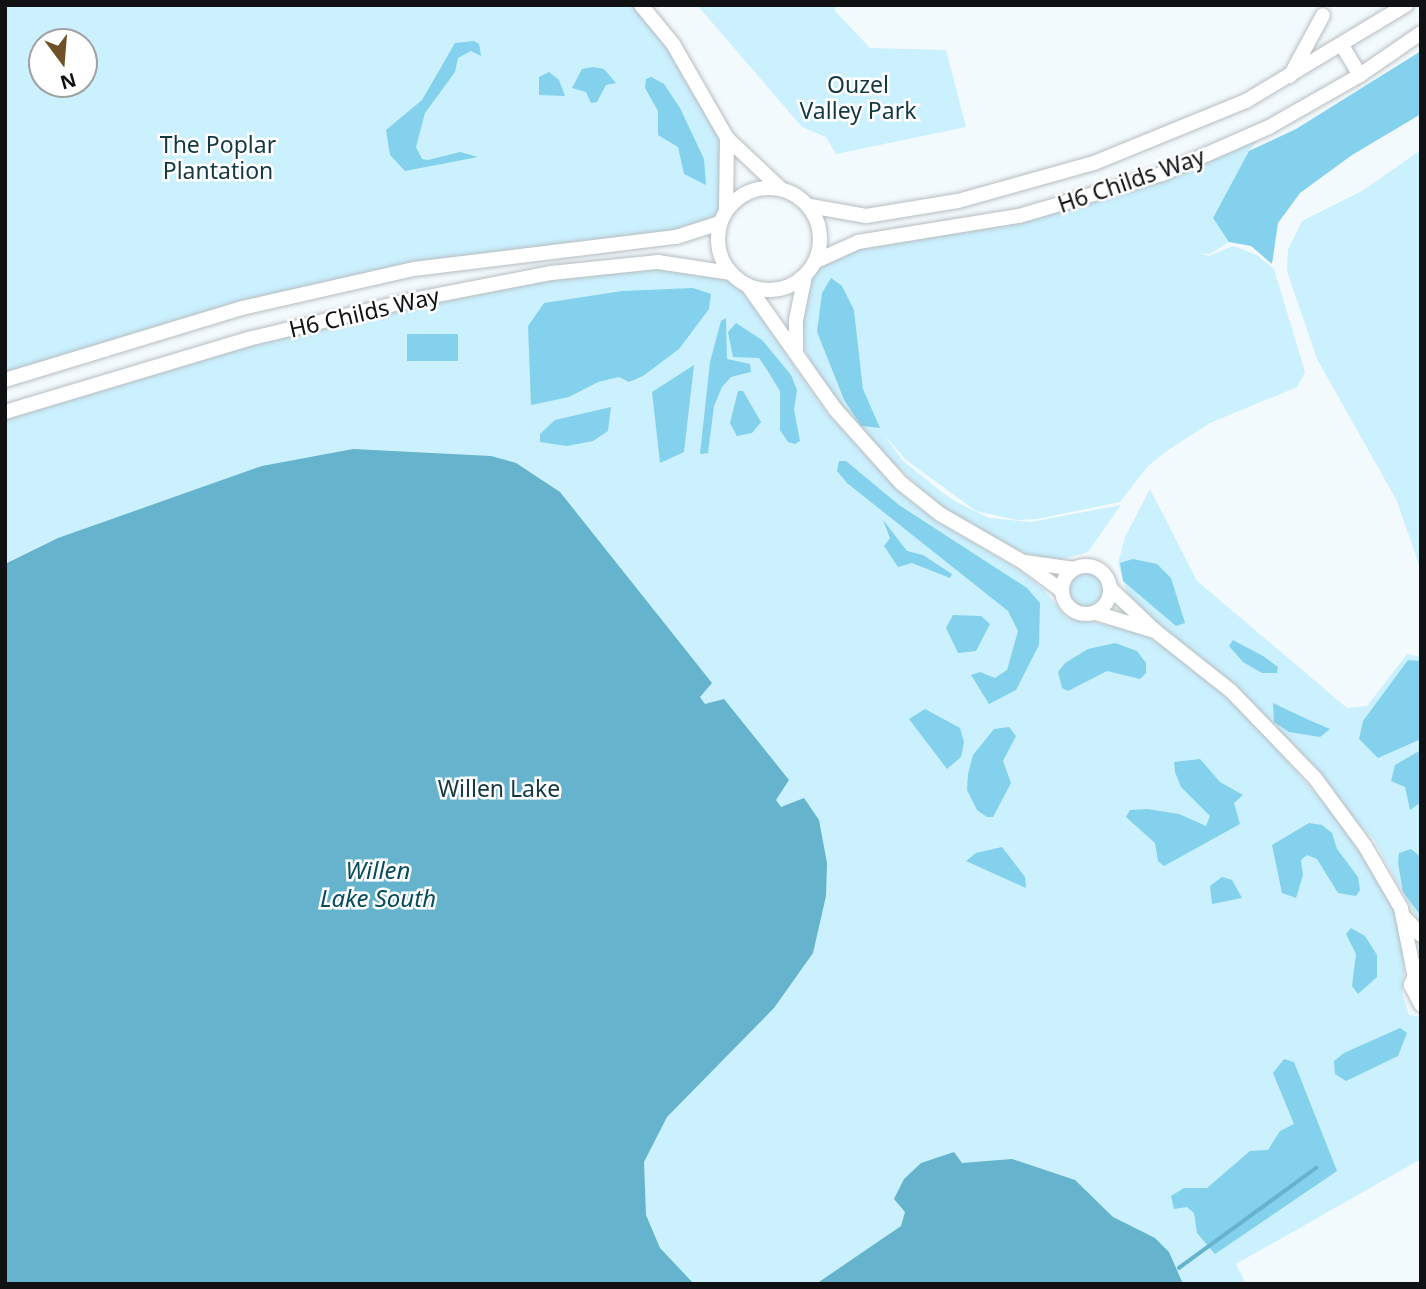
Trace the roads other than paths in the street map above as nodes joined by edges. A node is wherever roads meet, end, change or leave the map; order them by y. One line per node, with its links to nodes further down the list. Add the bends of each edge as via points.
1 (641, 5): 8 (street, via 673,44)
2 (1406, 5): 5 (street, H6 Childs Way)
3 (1323, 15): 7 (street)
4 (1421, 33): 6 (street, H6 Childs Way)
5 (1343, 47): 6 (street); 7 (street, H6 Childs Way)
6 (1360, 75): 12 (street, H6 Childs Way, via 1269,127 1162,174 1019,216 858,242)
7 (1289, 77): 10 (street, H6 Childs Way, via 1151,143 1009,189 866,216)
8 (727, 138): 9 (street); 11 (street)
9 (782, 189): 10 (street); 11 (street, via 750,191)
10 (806, 203): 12 (street, via 818,223)
11 (723, 217): 13 (street, via 718,244); 16 (street, H6 Childs Way, via 676,237 414,269 242,308 88,351)
12 (810, 269): 14 (street, via 778,289); 15 (street, via 796,320)
13 (730, 273): 14 (street); 17 (street, H6 Childs Way, via 658,262 551,274 407,301 248,339)
14 (748, 286): 15 (street)
15 (796, 351): 18 (street, via 851,430 901,483 940,514)
16 (5, 380)
17 (5, 412)
18 (1023, 562): 19 (street); 21 (street)
19 (1075, 569): 20 (street, via 1090,566 1101,571); 21 (street, via 1065,578)
20 (1111, 589): 22 (street, via 1107,603); 23 (street)
21 (1062, 591): 22 (street, via 1073,611)
22 (1096, 613): 23 (street)
23 (1154, 630): 24 (street, via 1231,691 1315,778)
24 (1405, 917): 25 (street); 26 (street)
25 (1421, 935)
26 (1417, 970): 27 (street, via 1411,991)
27 (1421, 1005)

